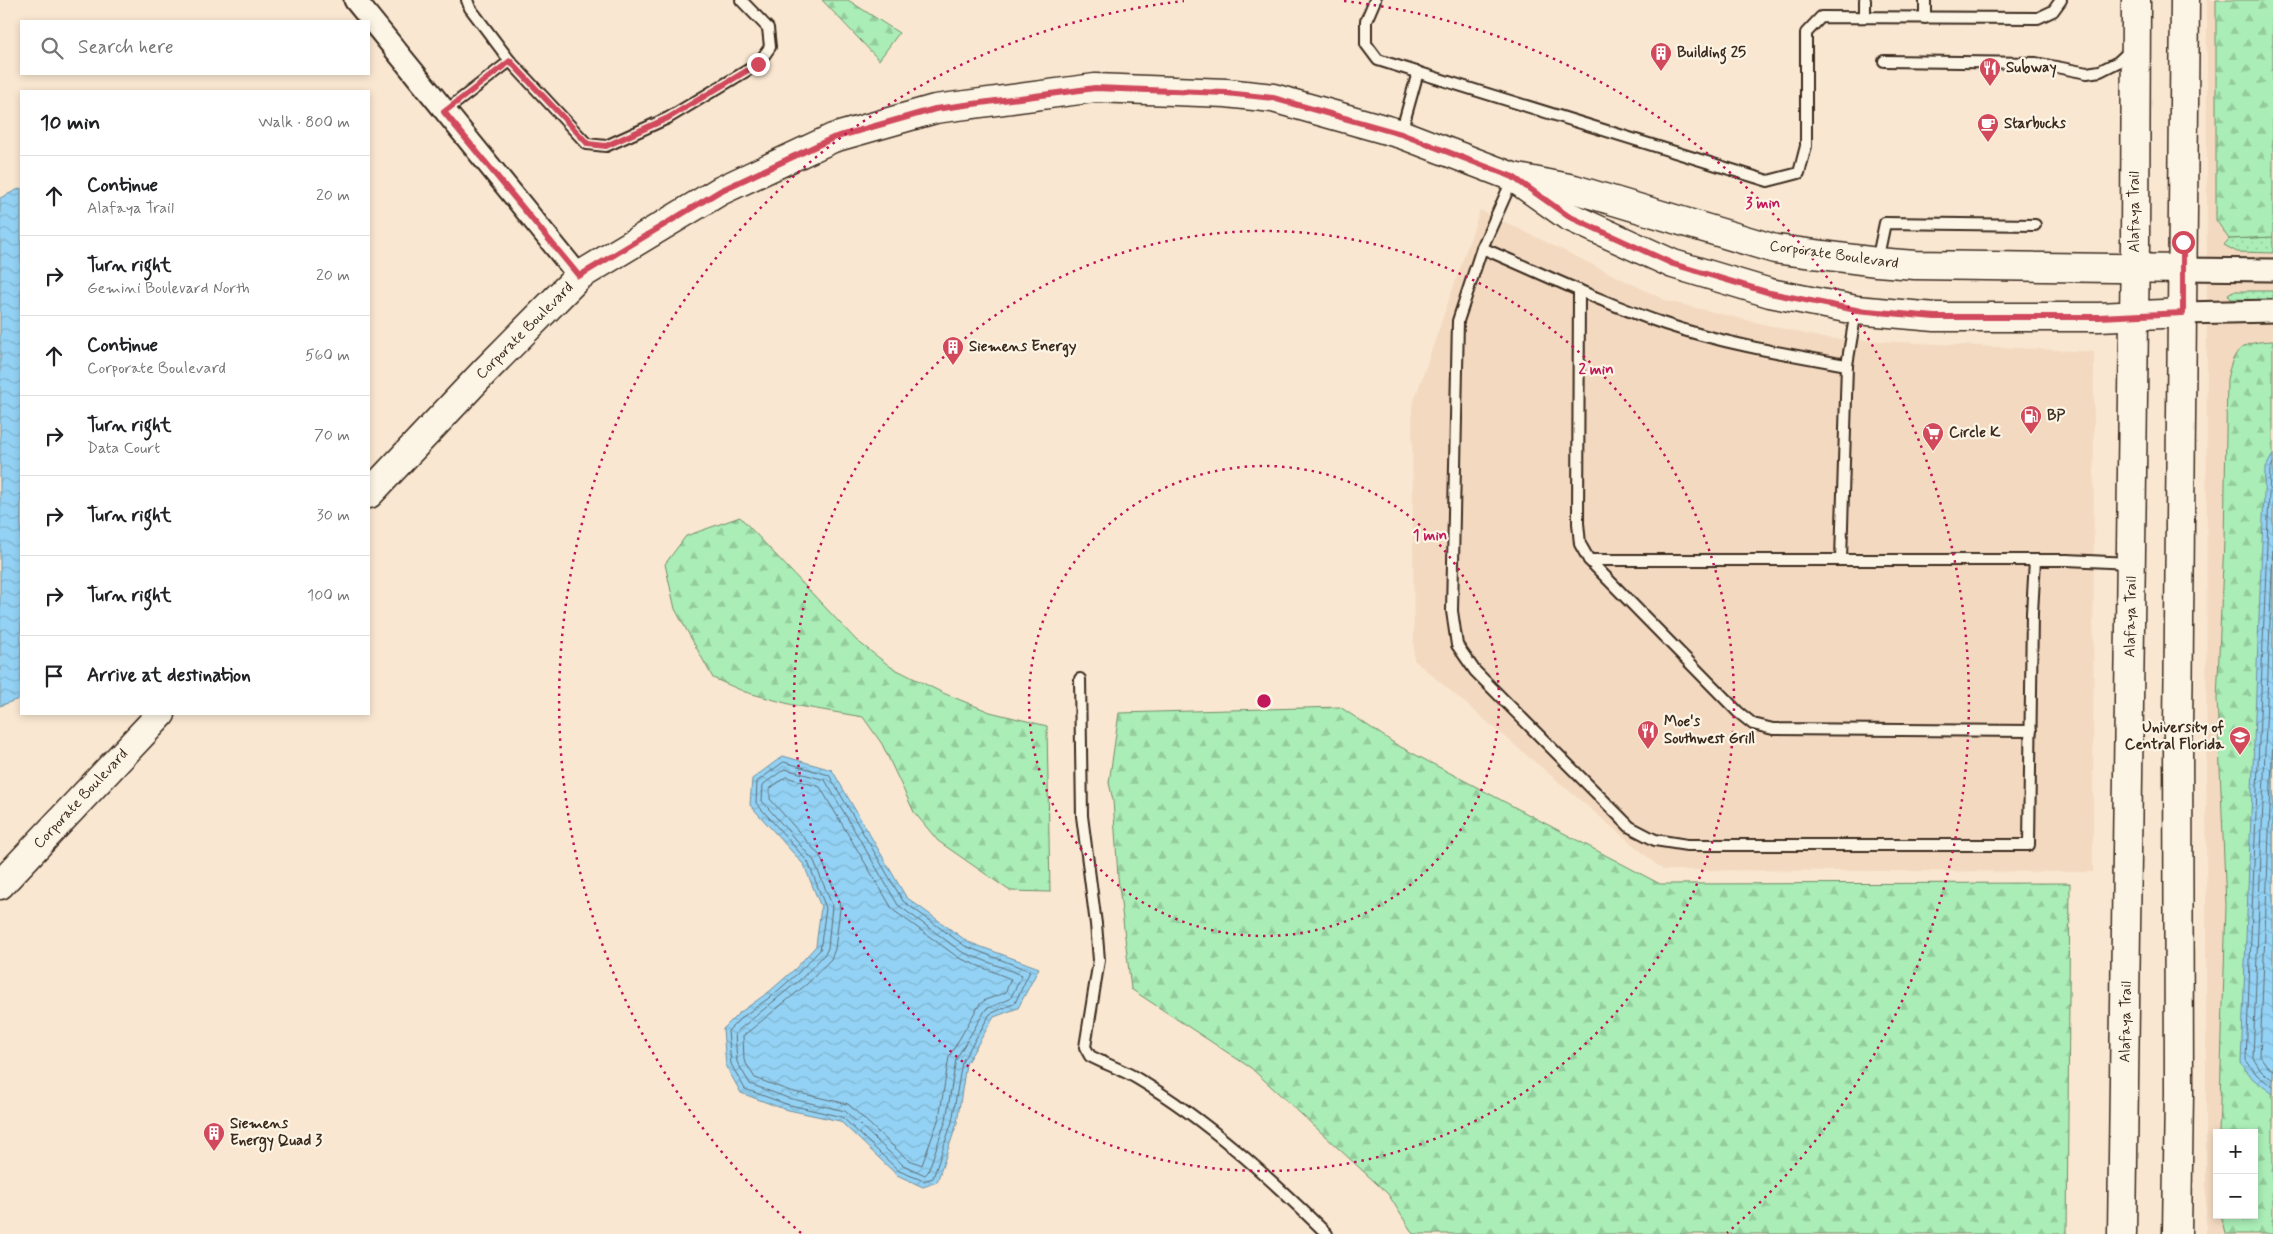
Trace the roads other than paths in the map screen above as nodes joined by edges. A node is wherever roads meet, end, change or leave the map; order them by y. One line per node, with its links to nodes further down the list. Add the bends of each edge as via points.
1 (354, 0): 16 (street)
2 (467, 0): 13 (lane)
3 (741, 0): 13 (lane, via 768,28 770,47 758,64 668,118 606,146 588,144)
4 (1376, 0): 15 (lane, via 1366,21 1366,44 1378,60)
5 (1865, 0): 10 (lane)
6 (1925, 0): 11 (lane)
7 (2061, 0): 11 (lane, via 2053,11 2038,18)
8 (2136, 0): 12 (street, Alafaya Trail)
9 (2185, 0): 23 (street)
10 (1865, 18): 11 (lane); 15 (lane, via 1821,18 1806,33 1806,146 1799,173 1768,181)
11 (1925, 18)
12 (2136, 46): 14 (lane, via 2118,62 2087,74 2036,63); 22 (street, Alafaya Trail)
13 (510, 61): 16 (lane)
14 (1884, 61)
15 (1418, 72): 17 (lane)
16 (444, 112): 25 (street)
17 (1401, 134): 18 (street, Corporate Boulevard); 25 (street, Corporate Boulevard, via 1273,98 1226,93 1095,88 935,109 833,138 720,191)
18 (1513, 177): 20 (lane); 21 (street, Corporate Boulevard, via 1574,189 1775,249); 27 (street, Corporate Boulevard, via 1568,216 1673,264 1770,293)
19 (2035, 225): 21 (lane, via 1885,223)
20 (1482, 248): 26 (lane); 39 (lane, via 1458,320 1452,611 1457,645 1475,670 1630,828 1655,840 1687,845 2030,845)
21 (1877, 262): 22 (street, Corporate Boulevard)
22 (2134, 268): 23 (street, Corporate Boulevard); 30 (street, Alafaya Trail)
23 (2183, 269): 24 (street); 29 (street)
24 (2273, 270)
25 (579, 276): 32 (street, Corporate Boulevard)
26 (1579, 290): 31 (lane, via 1665,324 1743,346); 34 (lane, via 1578,523 1580,544)
27 (1856, 310): 30 (street, Corporate Boulevard, via 1935,317); 31 (lane)
28 (2273, 311): 29 (street)
29 (2183, 313): 30 (street, Corporate Boulevard); 43 (street)
30 (2134, 315): 36 (street, Alafaya Trail)
31 (1847, 365): 33 (lane)
32 (370, 493)
33 (1841, 558): 34 (lane); 35 (lane)
34 (1589, 560): 39 (lane, via 1753,724 1773,729)
35 (2035, 560): 36 (lane); 39 (lane)
36 (2131, 563): 42 (street, Alafaya Trail)
37 (1080, 679): 41 (lane, via 1082,816 1099,960 1085,1047 1090,1056 1137,1078 1197,1119 1279,1187)
38 (160, 715): 40 (street, Corporate Boulevard)
39 (2031, 731)
40 (0, 885)
41 (1327, 1234)
42 (2122, 1234)
43 (2177, 1234)

